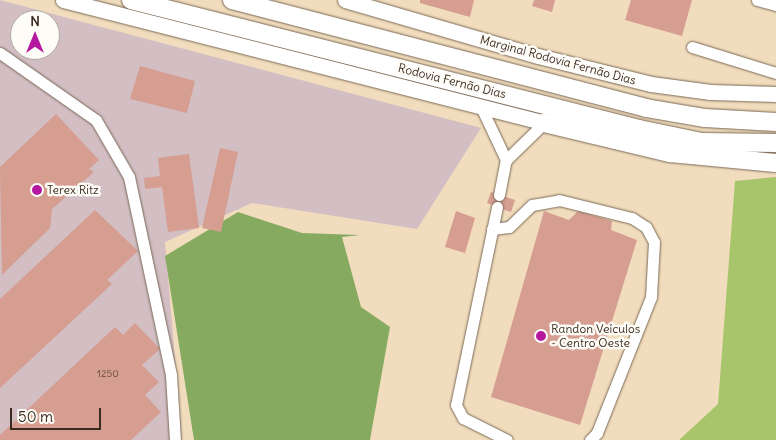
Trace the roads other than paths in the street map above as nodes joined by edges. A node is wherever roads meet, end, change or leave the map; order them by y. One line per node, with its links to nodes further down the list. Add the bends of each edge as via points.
1 (62, 0): 11 (main road, Rodovia Fernão Dias)
2 (131, 0): 14 (highway, Rodovia Fernão Dias, via 648,131 702,142)
3 (232, 0): 12 (highway, Rodovia Fernão Dias, via 646,108 705,118)
4 (345, 0): 10 (main road, Marginal Rodovia Fernão Dias, via 538,56 651,84 710,92)
5 (757, 0): 6 (street)
6 (776, 6)
7 (692, 47): 9 (street)
8 (0, 53): 20 (street, via 96,120 129,177 171,375)
9 (776, 73)
10 (776, 94)
11 (480, 107): 13 (main road, Rodovia Fernão Dias); 15 (street)
12 (776, 122)
13 (544, 123): 15 (street); 16 (highway, via 670,153)
14 (776, 143)
15 (506, 160): 17 (street)
16 (776, 163)
17 (499, 195)
18 (497, 207): 19 (street)
19 (492, 229): 21 (street, via 456,405 463,418); 22 (street, via 508,227 532,205 559,200 632,218 646,226 654,242 651,297 597,433)
20 (175, 440)
21 (507, 440)
22 (590, 440)

